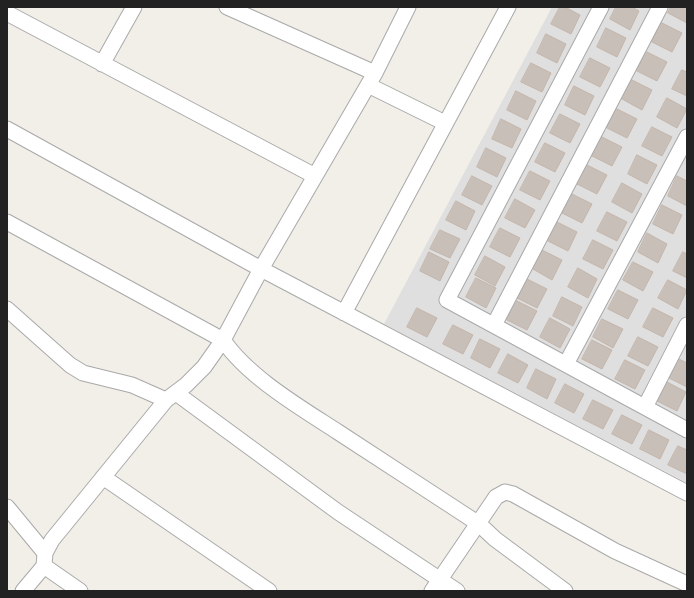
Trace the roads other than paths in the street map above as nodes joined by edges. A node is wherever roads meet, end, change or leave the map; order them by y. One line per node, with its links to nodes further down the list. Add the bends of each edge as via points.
1 (134, 7): 8 (street)
2 (227, 7): 9 (street)
3 (408, 7): 9 (street)
4 (508, 7): 10 (street)
5 (601, 7): 18 (street, via 446,300)
6 (660, 7): 18 (street)
7 (7, 13): 8 (street)
8 (102, 64): 13 (street)
9 (371, 79): 10 (street); 13 (street)
10 (445, 123): 17 (street)
11 (7, 129): 15 (street)
12 (687, 137): 21 (street)
13 (315, 176): 15 (street)
14 (7, 222): 20 (street)
15 (261, 270): 17 (street); 20 (street)
16 (7, 309): 22 (street, via 70,365 83,373)
17 (344, 313): 26 (street)
18 (494, 325): 21 (street)
19 (687, 325): 23 (street)
20 (222, 340): 22 (street, via 204,367); 28 (street, via 241,362 282,396)
21 (566, 364): 23 (street)
22 (171, 397): 25 (street); 31 (street, via 338,512)
23 (644, 407): 24 (street)
24 (687, 430)
25 (103, 477): 29 (street, via 52,540); 34 (street)
26 (687, 493)
27 (7, 507): 29 (street)
28 (479, 524): 30 (street, via 496,497 505,492 513,494 615,551); 31 (street); 36 (street)
29 (45, 559): 32 (street); 33 (street)
30 (687, 584)
31 (437, 585): 35 (street)
32 (24, 591)
33 (80, 591)
34 (270, 591)
35 (457, 591)
36 (565, 591)

